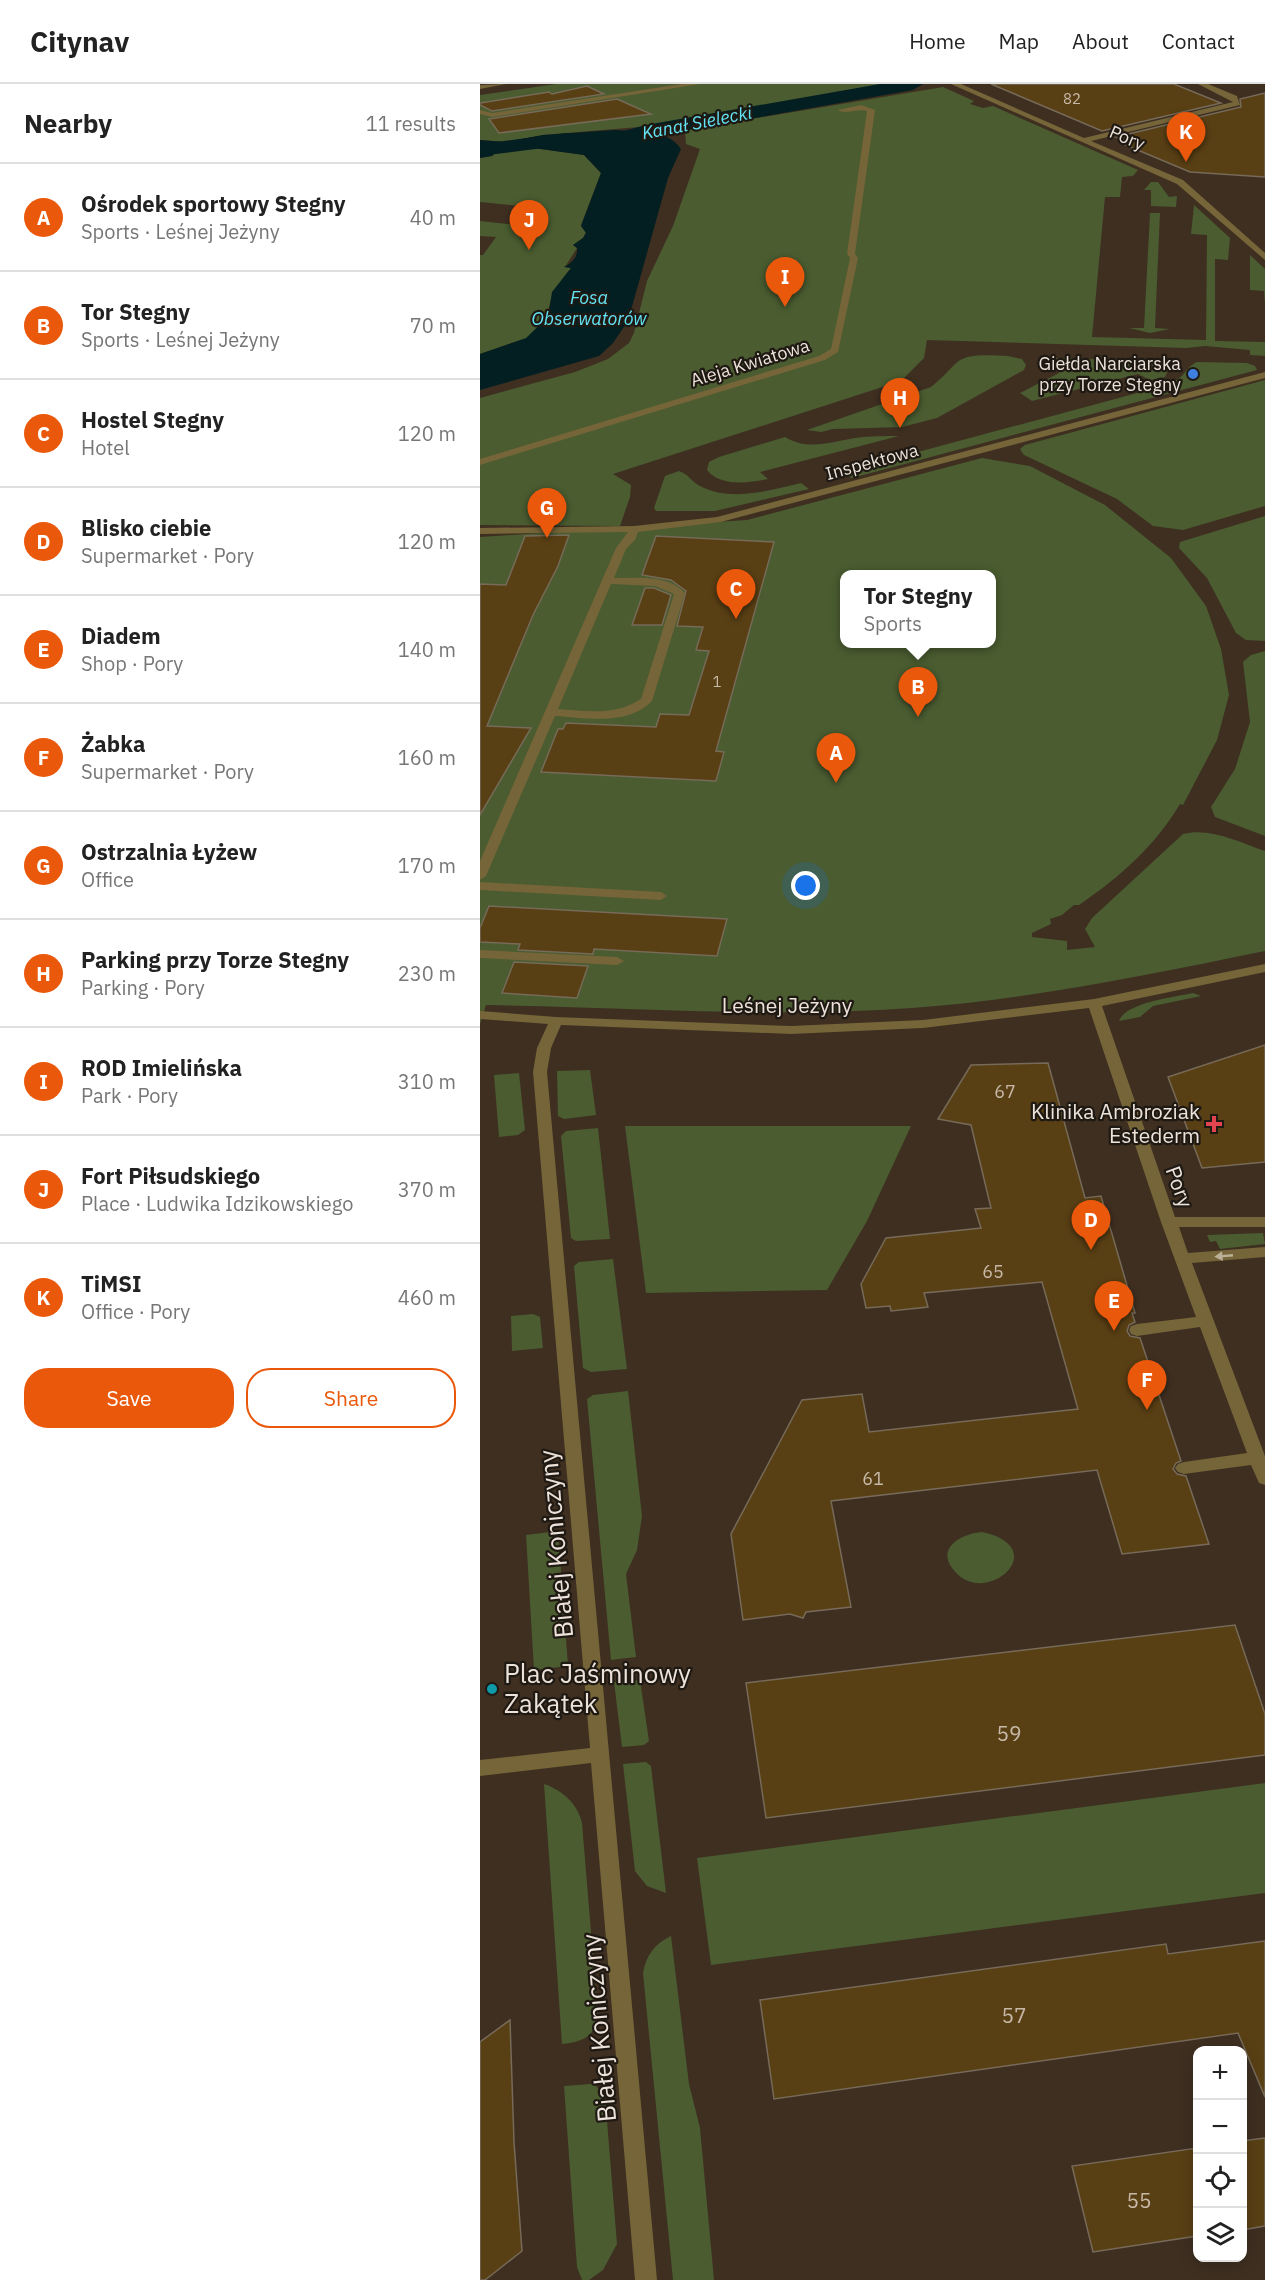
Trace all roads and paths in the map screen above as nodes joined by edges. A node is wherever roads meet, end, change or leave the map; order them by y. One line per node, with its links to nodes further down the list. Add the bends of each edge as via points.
1 (502, 84): 5 (street)
2 (696, 84): 7 (street, via 492,115)
3 (955, 84): 8 (street, Pory)
4 (1202, 84): 8 (street, via 1234,98 1237,104)
5 (480, 87)
6 (842, 110): 11 (street, Aleja Kwiatowa, via 871,110 851,254 854,258 835,350 812,361)
7 (480, 112)
8 (1084, 140): 9 (street, Pory, via 1185,185)
9 (1265, 256)
10 (1265, 375): 12 (street, Inspektowa, via 740,514 677,526)
11 (480, 462)
12 (634, 529): 13 (street, Inspektowa); 14 (street, via 621,548)
13 (480, 531)
14 (608, 581): 15 (street); 15 (street, via 661,584 680,593 646,701 618,715)
15 (552, 712): 16 (street)
16 (480, 876)
17 (480, 886): 18 (street)
18 (661, 896)
19 (480, 954): 20 (street)
20 (617, 961)
21 (1265, 968): 22 (street)
22 (1094, 1004): 24 (street, Leśnej Jeżyny, via 923,1024 791,1029); 25 (street, Pory)
23 (480, 1015): 24 (street, Leśnej Jeżyny)
24 (556, 1021): 34 (street, Białej Koniczyny, via 544,1048 540,1072)
25 (1169, 1222): 26 (street); 28 (street, Pory)
26 (1265, 1222)
27 (1265, 1252): 28 (street, one-way to 28)
28 (1184, 1259): 29 (street, Pory)
29 (1207, 1321): 30 (street); 31 (street, Pory)
30 (1137, 1329)
31 (1257, 1458): 32 (street); 33 (street, Pory)
32 (1184, 1468)
33 (1265, 1479)
34 (601, 1754): 35 (street); 36 (street, Białej Koniczyny)
35 (480, 1768)
36 (646, 2280)

